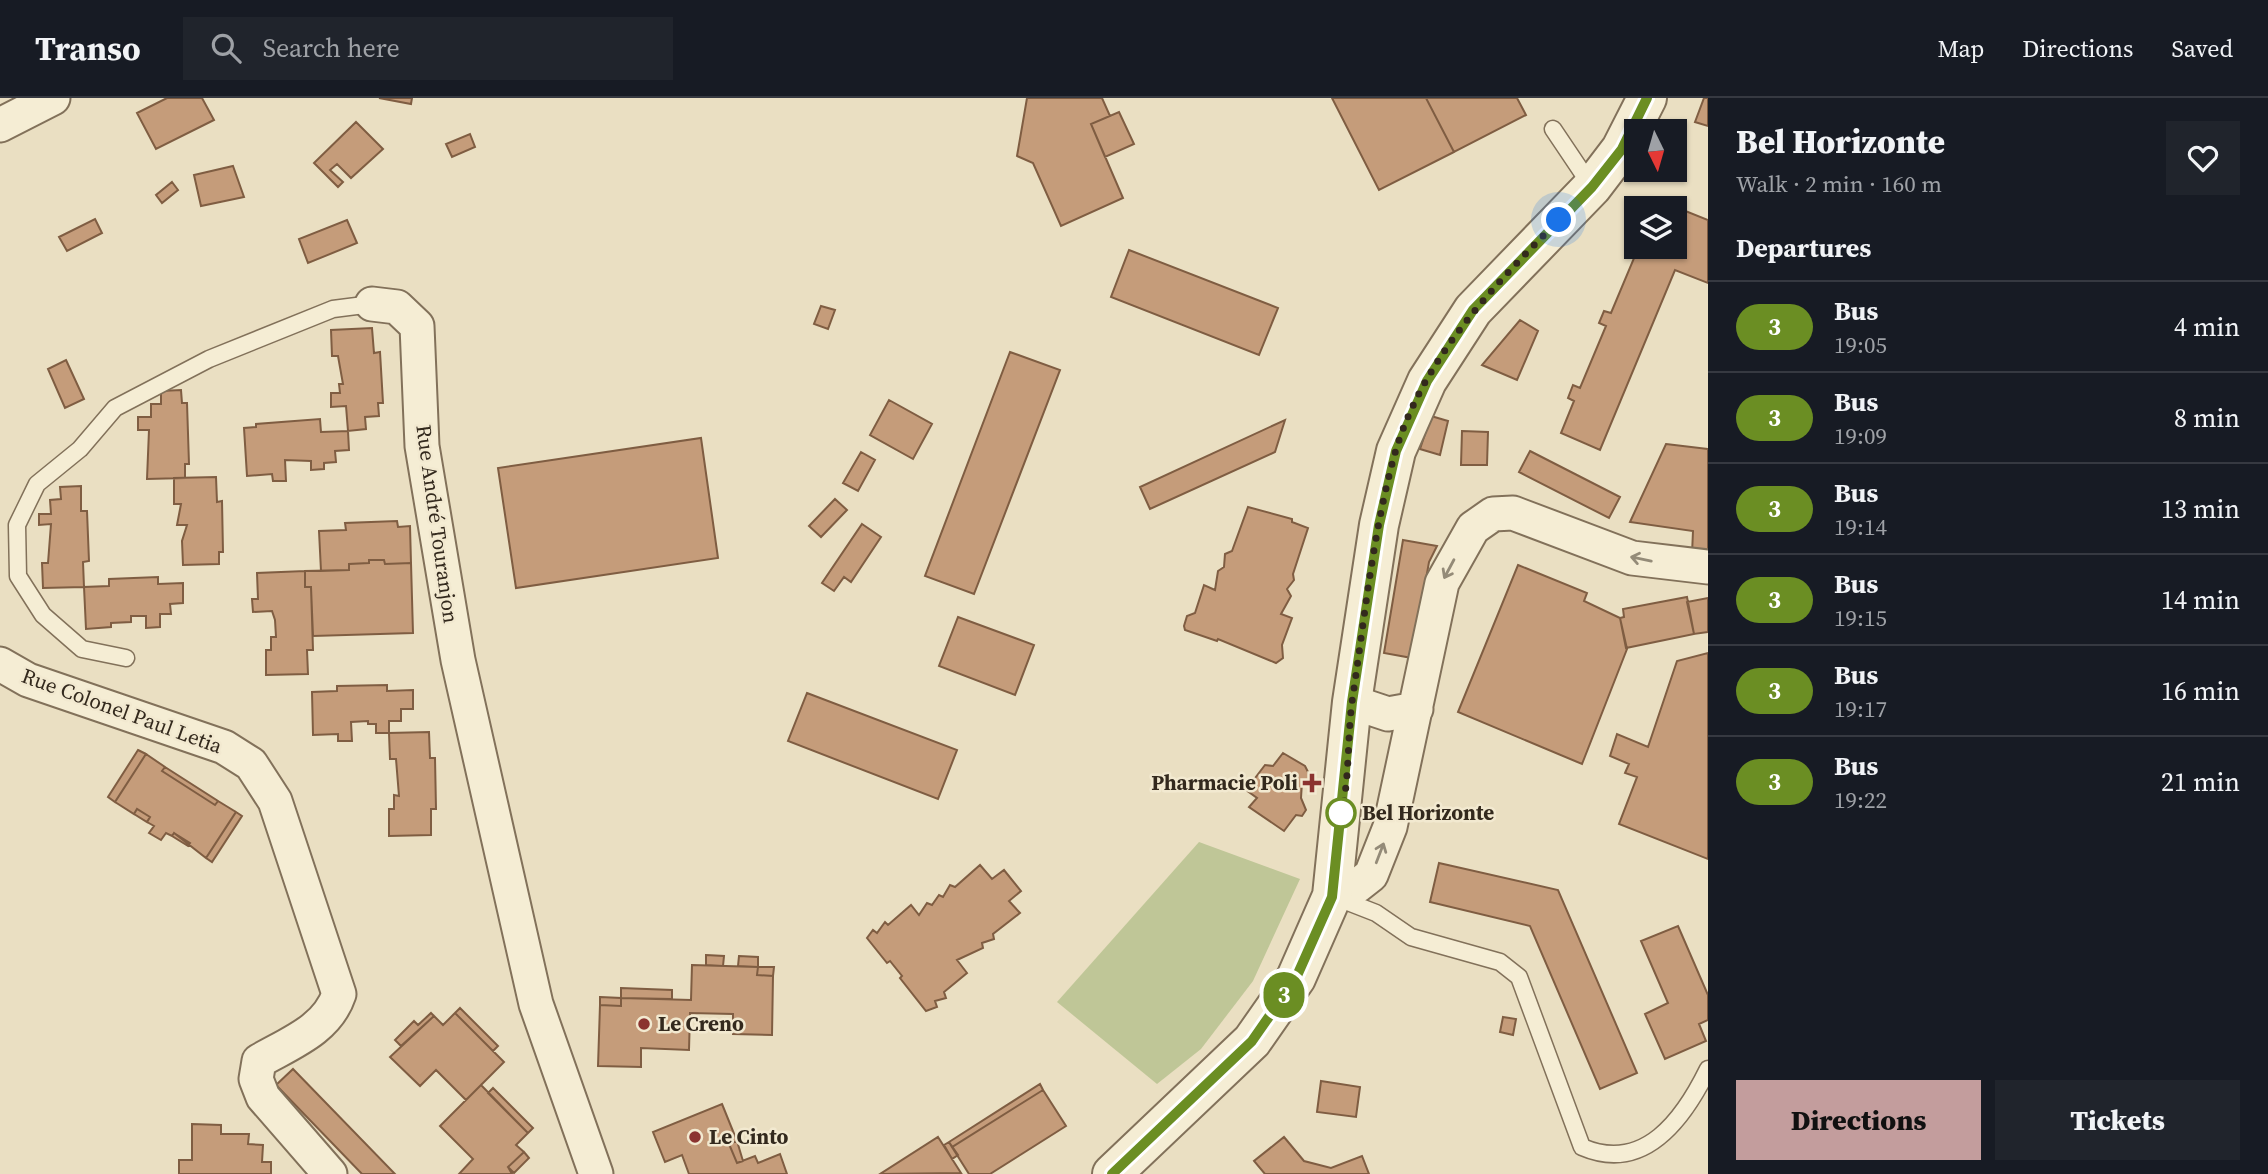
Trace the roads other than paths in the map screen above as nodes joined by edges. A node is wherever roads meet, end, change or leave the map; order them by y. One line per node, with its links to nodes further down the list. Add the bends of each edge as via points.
1 (52, 98): 3 (street)
2 (1647, 98): 5 (street, via 1622,149)
3 (0, 125)
4 (1553, 128): 5 (lane)
5 (1592, 187): 10 (street, via 1473,310 1427,381 1396,451 1379,525)
6 (372, 304): 8 (lane, Rue André Touranjon, via 333,309 209,359 115,408 80,449 37,484 17,524 18,576 43,615 82,649); 15 (street, Rue André Touranjon, via 397,307 417,326 422,446 458,660 536,1004)
7 (1708, 567): 11 (street, one-way to 11, via 1632,558 1513,513 1493,514 1474,528 1441,583)
8 (126, 658)
9 (0, 664): 14 (street, Rue Colonel Paul Letia, via 28,680 225,747 251,764 275,801 339,994 324,1022 259,1062 256,1079 263,1097)
10 (1352, 702): 11 (street, via 1388,714); 12 (street)
11 (1416, 709): 12 (street, one-way to 11, via 1371,875 1390,827)
12 (1332, 897): 13 (lane, via 1376,913 1412,937 1500,962 1519,977 1582,1147 1595,1160 1616,1169 1632,1169 1652,1159 1689,1107); 16 (street, via 1296,978 1252,1041)
13 (1708, 1069)
14 (330, 1174)
15 (596, 1174)
16 (1112, 1174)

